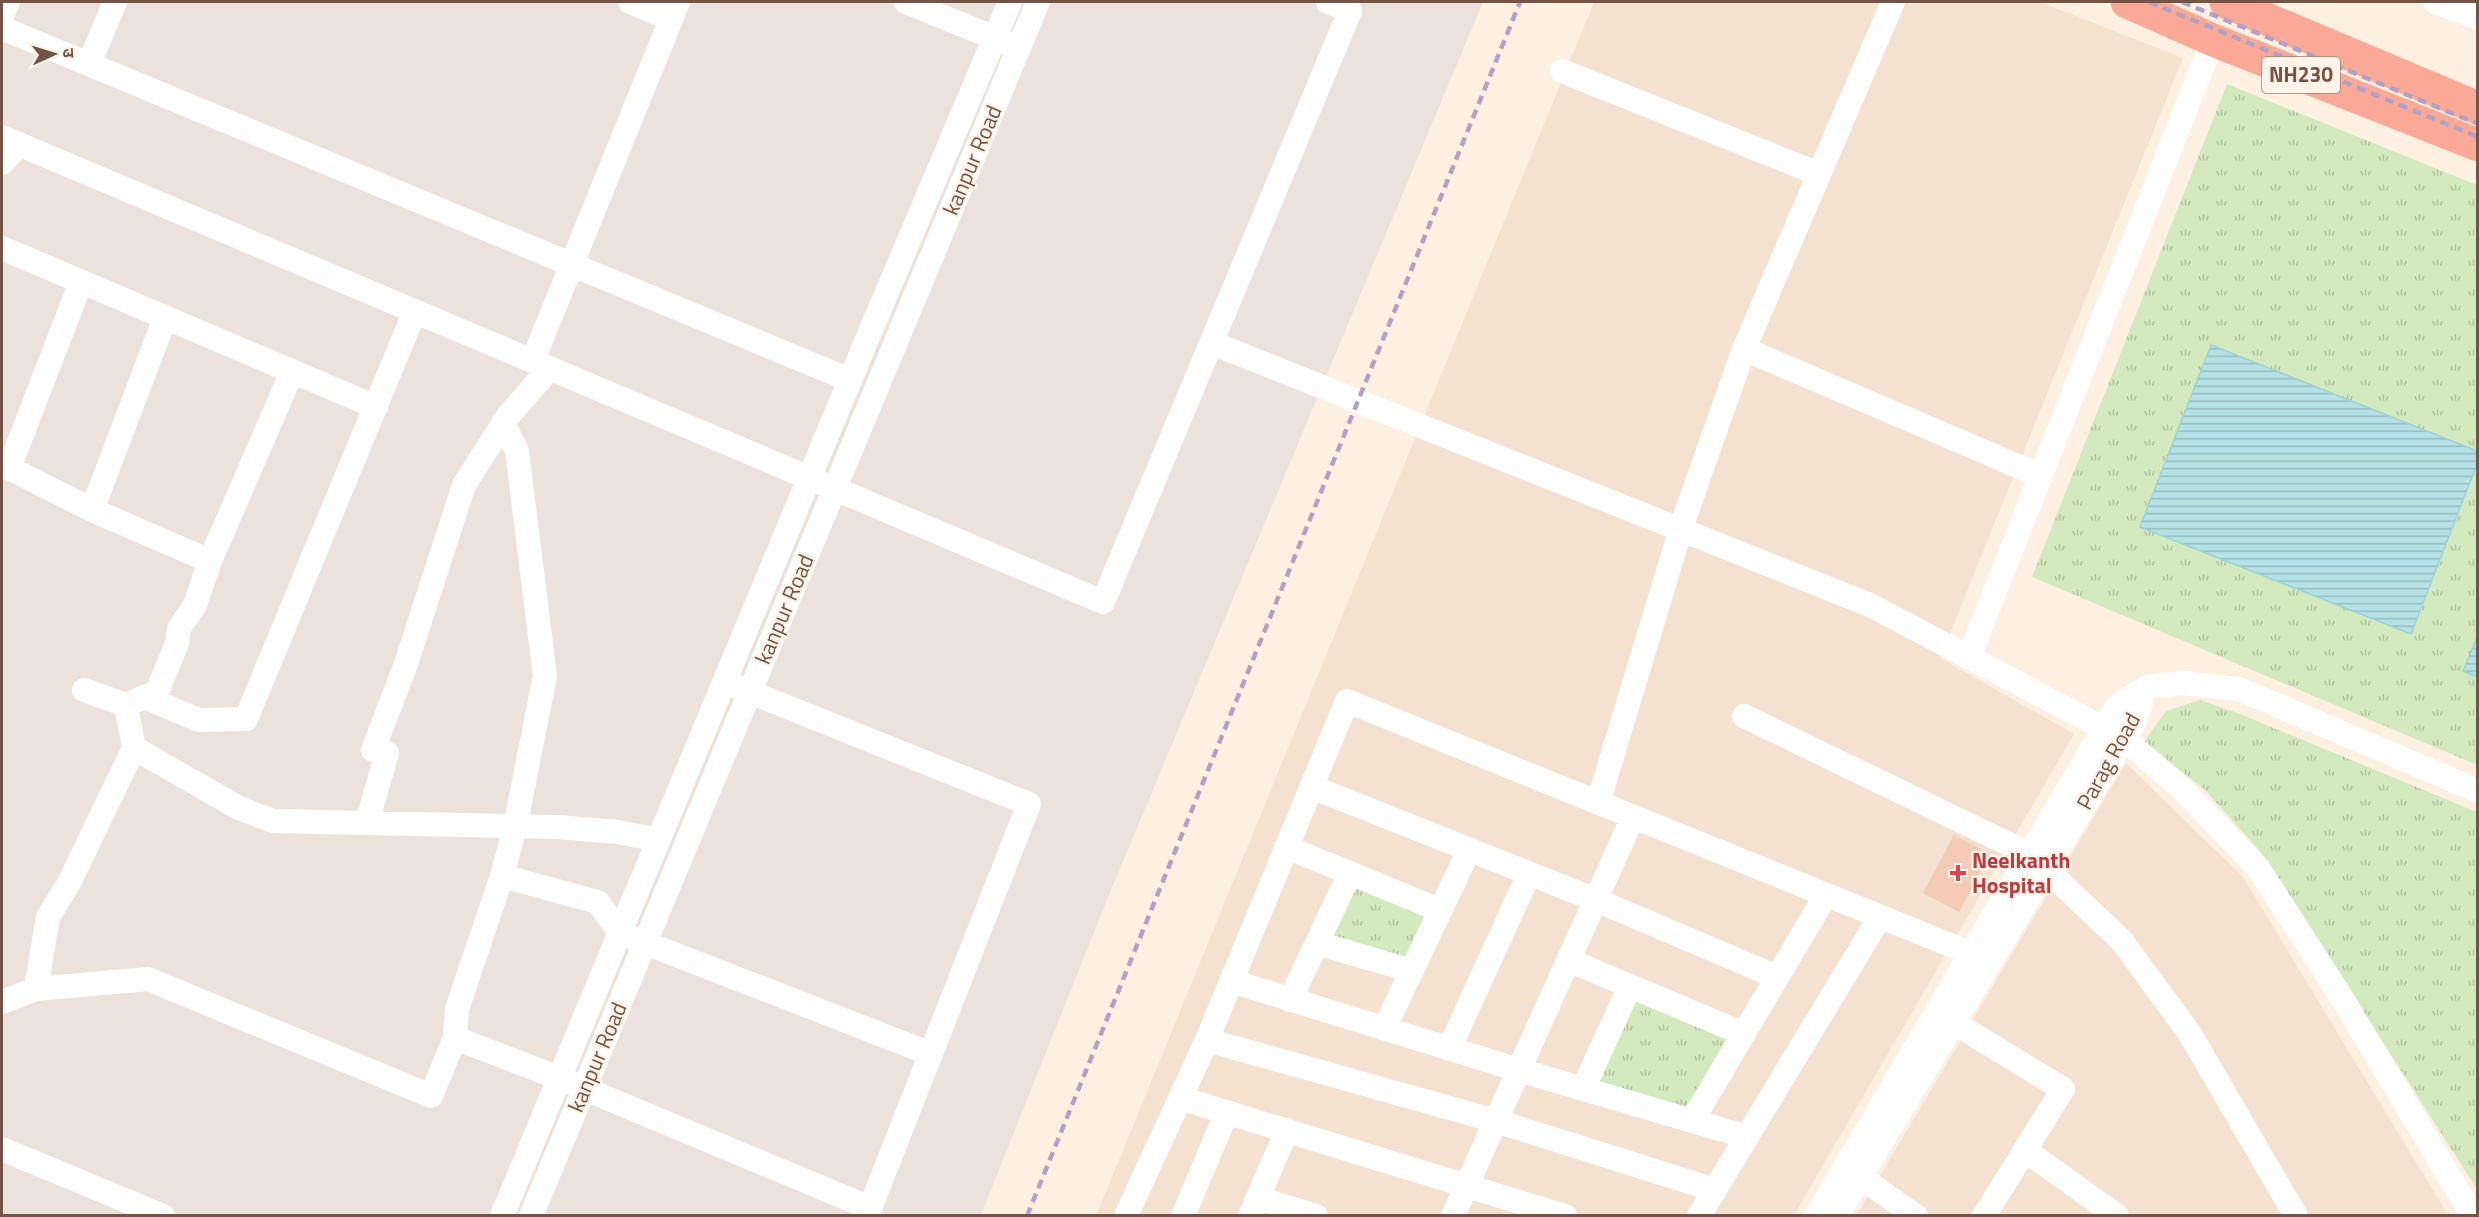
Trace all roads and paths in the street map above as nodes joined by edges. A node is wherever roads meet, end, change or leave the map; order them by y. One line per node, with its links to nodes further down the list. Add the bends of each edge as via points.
1 (8, 2): 13 (street)
2 (116, 2): 19 (street)
3 (630, 2): 12 (street)
4 (906, 2): 16 (street)
5 (1010, 2): 16 (street)
6 (1038, 2): 18 (street, kanpur Road)
7 (1328, 2): 31 (street, via 1350,11)
8 (1893, 2): 25 (street)
9 (2127, 2): 17 (highway, NH230)
10 (2226, 2): 21 (highway, NH230)
11 (2436, 2): 14 (street)
12 (674, 10): 27 (street)
13 (2, 16)
14 (2478, 18)
15 (2, 28): 19 (street)
16 (995, 38): 18 (street); 35 (street)
17 (2213, 40): 23 (highway, NH230); 39 (street)
18 (1019, 48): 40 (street, kanpur Road)
19 (89, 64): 27 (street)
20 (1562, 70): 25 (street)
21 (2478, 108)
22 (10, 141): 24 (street); 29 (street)
23 (2478, 146)
24 (2, 163)
25 (1819, 174): 32 (street)
26 (2, 248): 28 (street)
27 (572, 265): 33 (street); 35 (street)
28 (81, 282): 30 (street); 41 (street, via 9,468)
29 (415, 311): 33 (street); 36 (street)
30 (165, 318): 34 (street); 41 (street)
31 (1212, 343): 40 (street, via 1103,602); 42 (street)
32 (1744, 349): 39 (street); 42 (street)
33 (541, 364): 37 (street); 38 (street)
34 (292, 372): 36 (street); 43 (street)
35 (850, 380): 38 (street)
36 (376, 407): 48 (street, via 246,719 199,720)
37 (503, 423): 56 (street, via 464,485 406,664 381,725 373,750 387,753); 57 (street, via 517,451 545,676)
38 (809, 476): 40 (street); 45 (street)
39 (2041, 476): 44 (street)
40 (835, 487): 47 (street, kanpur Road)
41 (92, 510): 43 (street)
42 (1682, 530): 44 (street, via 1870,605); 54 (street)
43 (210, 561): 48 (street, via 195,605 179,628 177,644 157,692)
44 (1969, 657): 50 (street)
45 (724, 682): 47 (street); 58 (street)
46 (84, 690): 48 (street)
47 (749, 692): 70 (street, kanpur Road); 87 (street, via 1029,804)
48 (135, 701): 51 (street)
49 (1744, 716): 61 (street)
50 (2114, 733): 53 (street, Parag Road, via 2118,706 2146,687 2183,683 2239,689); 61 (street, Parag Road); 120 (street, via 2181,788 2258,868)
51 (134, 748): 56 (street, via 239,808 273,821); 78 (street, via 69,883 48,917)
52 (1312, 787): 54 (street, via 1347,701); 59 (street); 60 (street)
53 (2478, 790)
54 (1598, 803): 55 (street)
55 (1633, 817): 65 (street); 66 (street)
56 (367, 823): 57 (street)
57 (514, 827): 58 (street, via 618,832); 64 (street)
58 (658, 840): 69 (street)
59 (1287, 847): 62 (street); 76 (street)
60 (1469, 850): 63 (street); 67 (street)
61 (2038, 862): 72 (street, Parag Road); 119 (street, via 2122,941 2190,1034)
62 (1350, 873): 67 (street); 71 (street)
63 (1529, 874): 66 (street); 86 (street)
64 (502, 876): 69 (street, via 598,902); 84 (street, via 457,1009)
65 (1826, 895): 68 (street); 75 (street)
66 (1596, 900): 73 (street); 75 (street)
67 (1440, 910): 74 (street)
68 (1880, 917): 72 (street); 97 (street)
69 (620, 933): 70 (street); 89 (street)
70 (645, 942): 87 (street); 90 (street, kanpur Road)
71 (1317, 943): 74 (street); 79 (street)
72 (1981, 958): 81 (street, Parag Road); 114 (street, Parag Road)
73 (1568, 960): 77 (street); 88 (street)
74 (1412, 971): 82 (street)
75 (1777, 977): 83 (street)
76 (1231, 981): 79 (street); 85 (street)
77 (1630, 986): 83 (street); 91 (street)
78 (36, 988): 80 (street); 84 (street, via 148,979 430,1095)
79 (1290, 1000): 82 (street)
80 (2, 1002)
81 (1953, 1022): 99 (street, via 2063,1089); 100 (street, Parag Road)
82 (1384, 1029): 86 (street)
83 (1744, 1034): 95 (street)
84 (455, 1038): 89 (street)
85 (1207, 1040): 92 (street); 94 (street)
86 (1449, 1048): 88 (street)
87 (931, 1054): 104 (street)
88 (1519, 1070): 91 (street); 94 (street)
89 (559, 1078): 90 (street); 107 (street)
90 (584, 1088): 104 (street); 108 (street, kanpur Road)
91 (1583, 1089): 95 (street)
92 (1180, 1098): 93 (street); 109 (street)
93 (1227, 1112): 96 (street); 110 (street)
94 (1496, 1121): 101 (street); 102 (street)
95 (1692, 1121): 97 (street)
96 (1287, 1131): 101 (street); 103 (street)
97 (1747, 1137): 102 (street)
98 (2, 1149): 106 (street)
99 (2025, 1150): 117 (street); 118 (street)
100 (1860, 1177): 115 (street, Parag Road); 116 (street)
101 (1467, 1185): 111 (street); 112 (street)
102 (1715, 1190): 113 (street)
103 (1254, 1207): 105 (street)
104 (868, 1211)
105 (1305, 1214)
106 (163, 1215)
107 (502, 1215)
108 (531, 1215)
109 (1126, 1215)
110 (1183, 1215)
111 (1453, 1215)
112 (1565, 1215)
113 (1699, 1215)
114 (1816, 1215)
115 (1837, 1215)
116 (1916, 1215)
117 (1984, 1215)
118 (2117, 1215)
119 (2296, 1215)
120 (2473, 1215)

